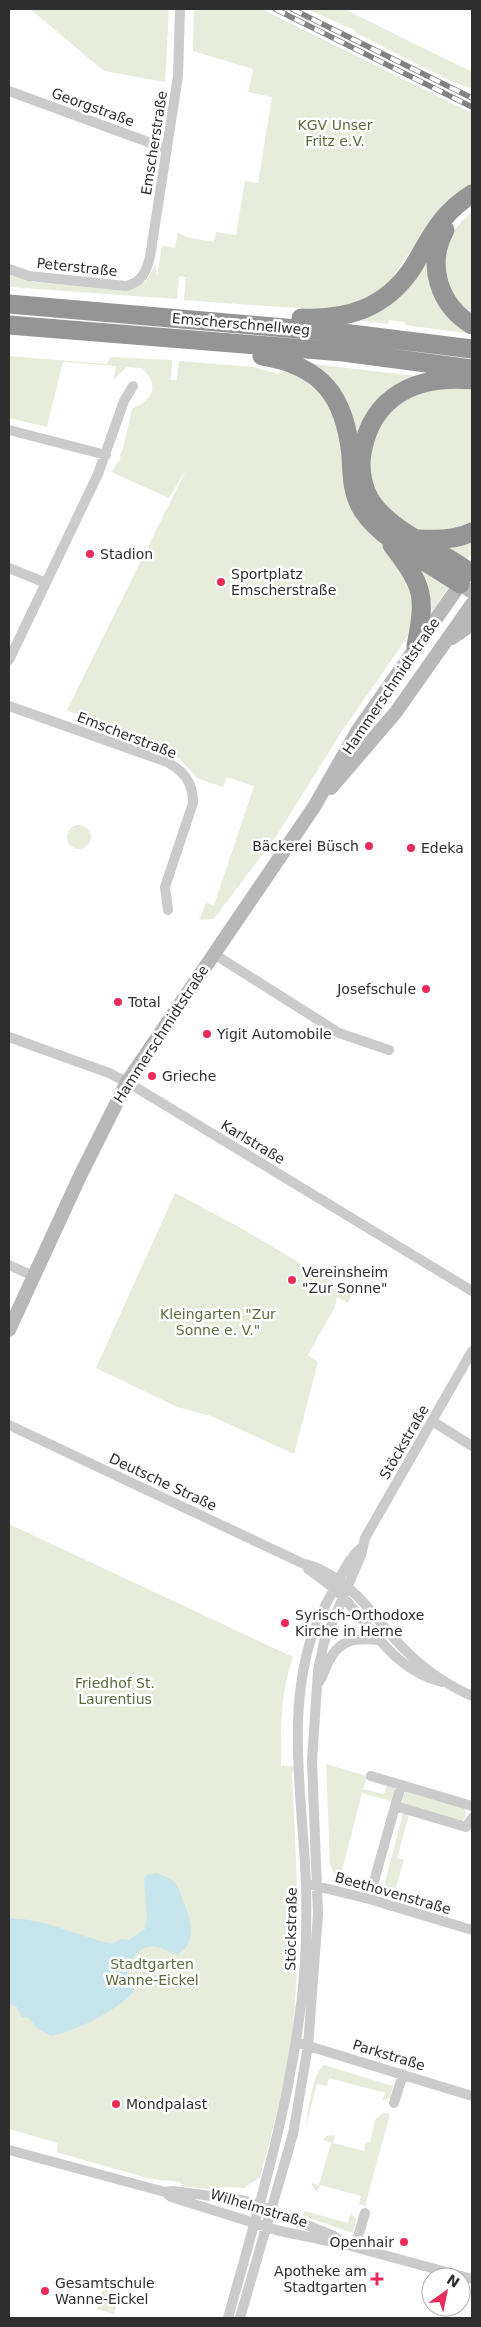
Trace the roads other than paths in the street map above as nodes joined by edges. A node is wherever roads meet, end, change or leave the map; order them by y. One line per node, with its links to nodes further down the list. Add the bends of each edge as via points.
1 (180, 9): 3 (street, Emscherstraße, via 178,76)
2 (9, 91): 3 (street, Georgstraße)
3 (167, 149): 7 (street, Emscherstraße, via 150,257)
4 (472, 194): 11 (highway, via 443,216 412,268 388,296 366,309 340,317 288,318)
5 (472, 203): 10 (highway, via 448,224 436,253 436,266 444,298 460,317)
6 (9, 270): 7 (street, Peterstraße, via 38,277 126,286)
7 (141, 278)
8 (9, 304): 11 (highway, Emscherschnellweg)
9 (9, 325): 12 (highway, Emscherschnellweg)
10 (472, 325)
11 (261, 326): 13 (highway, Emscherschnellweg)
12 (206, 340): 14 (highway, Emscherschnellweg, via 343,352); 20 (highway, via 232,352 293,363 326,387 335,397 348,428 356,496 367,517)
13 (472, 349)
14 (472, 369)
15 (472, 380): 21 (highway, via 428,382 403,391 380,408 364,440 360,459 362,476 372,504 387,520)
16 (132, 386): 18 (street)
17 (9, 430): 18 (street)
18 (106, 455): 24 (street)
19 (472, 532): 21 (highway, via 447,539)
20 (384, 534): 23 (highway); 28 (highway, via 414,574 420,590 422,617)
21 (418, 539): 23 (highway)
22 (9, 568): 24 (street)
23 (469, 578): 28 (main road, Hammerschmidtstraße)
24 (46, 584): 29 (street)
25 (472, 604): 27 (main road, Hammerschmidtstraße)
26 (472, 624): 27 (main road)
27 (447, 641): 31 (main road, Hammerschmidtstraße, via 384,728)
28 (416, 646): 31 (main road, Hammerschmidtstraße, via 358,730)
29 (9, 660)
30 (9, 706): 32 (street, Emscherstraße, via 167,762 184,774 193,790 193,803 165,887)
31 (314, 807): 33 (main road, Hammerschmidtstraße)
32 (168, 910)
33 (214, 954): 35 (street, via 340,1033); 36 (main road, Hammerschmidtstraße)
34 (9, 1037): 36 (street, Karlstraße)
35 (389, 1050)
36 (127, 1082): 38 (main road, Hammerschmidtstraße); 39 (street, Karlstraße)
37 (9, 1265): 38 (street)
38 (34, 1276): 40 (main road, Hammerschmidtstraße)
39 (472, 1291)
40 (9, 1330)
41 (472, 1351): 42 (street, Stöckstraße)
42 (432, 1422): 44 (street); 45 (street, Stöckstraße)
43 (9, 1425): 46 (street, Deutsche Straße, via 304,1564)
44 (472, 1446)
45 (361, 1547): 46 (street, Stöckstraße); 47 (street, Stöckstraße, via 361,1555)
46 (336, 1585): 47 (street, Deutsche Straße); 57 (street, Stöckstraße, via 310,1642 301,1691 299,1761)
47 (345, 1592): 48 (street); 49 (street, via 361,1598 407,1652); 50 (street, Stöckstraße, via 324,1642)
48 (379, 1640): 49 (street, via 413,1670); 50 (street, via 359,1638 346,1642 336,1650)
49 (444, 1683): 51 (street)
50 (316, 1684): 58 (street, Stöckstraße, via 312,1761)
51 (472, 1696)
52 (371, 1776): 53 (street)
53 (401, 1785): 54 (street); 55 (street)
54 (395, 1806): 56 (street, via 466,1827); 59 (street)
55 (472, 1806)
56 (472, 1818)
57 (306, 1884): 58 (street, Beethovenstraße); 61 (street, Stöckstraße, via 304,1975)
58 (317, 1886): 59 (street, Beethovenstraße); 62 (street, Stöckstraße, via 318,1935)
59 (369, 1899): 60 (street, Beethovenstraße)
60 (472, 1930)
61 (296, 2043): 62 (street, Parkstraße); 68 (street, Stöckstraße, via 287,2094)
62 (308, 2046): 63 (street, Parkstraße); 69 (street, Stöckstraße, via 292,2134)
63 (403, 2074): 64 (street, Parkstraße); 65 (street)
64 (472, 2096)
65 (394, 2103)
66 (9, 2150): 67 (street, Wilhelmstraße)
67 (165, 2192): 68 (street, Wilhelmstraße, via 173,2190); 71 (street, Wilhelmstraße, via 172,2197)
68 (258, 2205): 69 (street, Wilhelmstraße); 71 (street, Stöckstraße)
69 (272, 2210): 72 (street, Stöckstraße); 73 (street, Wilhelmstraße)
70 (365, 2213): 73 (street)
71 (254, 2222): 72 (street, Wilhelmstraße); 75 (street, Stöckstraße)
72 (267, 2226): 73 (street, Wilhelmstraße); 76 (street, Stöckstraße)
73 (351, 2246): 74 (street, Wilhelmstraße)
74 (472, 2279)
75 (228, 2318)
76 (240, 2318)

